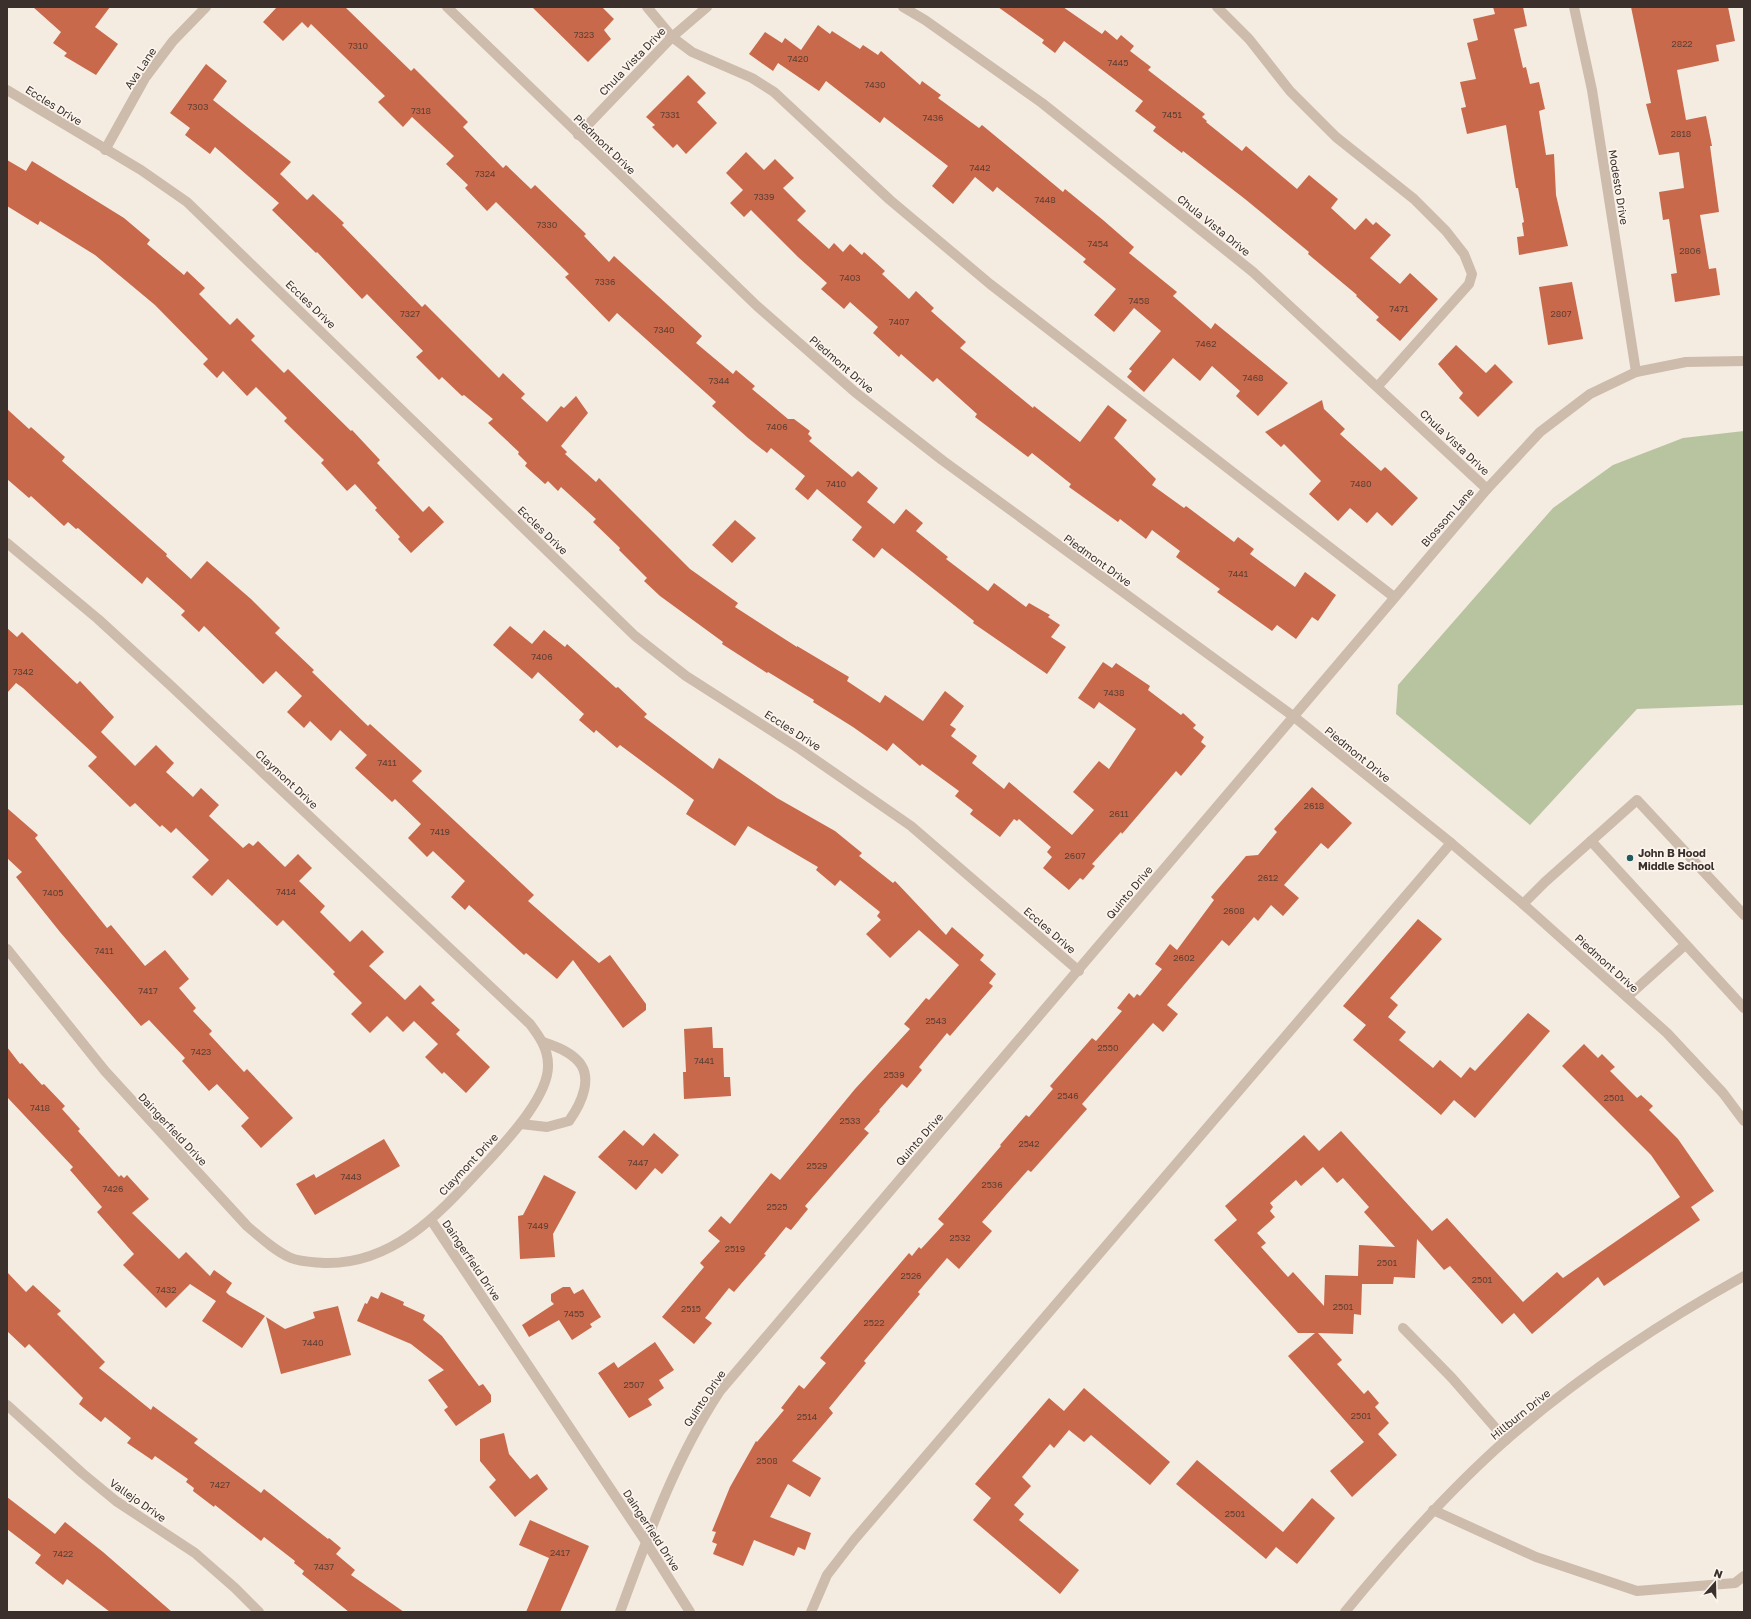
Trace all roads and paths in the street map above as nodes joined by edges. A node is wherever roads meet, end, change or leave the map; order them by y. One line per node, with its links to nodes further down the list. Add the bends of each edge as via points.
1 (206, 7): 11 (street, Ava Lane, via 173,41 145,78)
2 (446, 7): 10 (street, Piedmont Drive)
3 (647, 7): 8 (street)
4 (707, 7): 8 (street, Chula Vista Drive)
5 (903, 7): 14 (street, Chula Vista Drive, via 1048,108 1252,272)
6 (1217, 7): 14 (street, via 1249,39 1290,91 1331,132 1414,199 1446,231 1464,254 1472,274 1469,284)
7 (1574, 7): 13 (street, Modesto Drive, via 1592,90)
8 (672, 37): 10 (street, Chula Vista Drive); 17 (street, via 692,52 752,78 774,92 890,200 990,284)
9 (7, 90): 11 (street, Eccles Drive)
10 (578, 135): 18 (street, Piedmont Drive, via 757,306 855,392 942,460)
11 (105, 150): 25 (street, Eccles Drive, via 141,170 187,202 635,636 686,676 804,751 911,826)
12 (1744, 361): 13 (street, Blossom Lane, via 1686,362)
13 (1636, 372): 15 (street, Blossom Lane, via 1590,394 1540,432)
14 (1378, 386): 15 (street, Chula Vista Drive)
15 (1487, 489): 17 (street, Blossom Lane)
16 (7, 543): 28 (street, Claymont Drive, via 98,619 169,684 530,1024)
17 (1394, 597): 18 (street, Blossom Lane)
18 (1293, 716): 20 (street, Piedmont Drive); 25 (street, Quinto Drive)
19 (1591, 841): 21 (street); 22 (street, via 1637,800); 23 (street)
20 (1451, 843): 21 (street, Piedmont Drive); 42 (street, via 854,1540 827,1575)
21 (1523, 904): 26 (street, Piedmont Drive)
22 (1744, 914)
23 (1685, 945): 26 (street); 27 (street)
24 (7, 949): 31 (street, Daingerfield Drive, via 105,1071 247,1226 267,1243 292,1258 338,1263 371,1257 402,1241)
25 (1079, 971): 37 (street, Quinto Drive, via 720,1391 682,1456)
26 (1627, 996): 29 (street, Piedmont Drive, via 1723,1093)
27 (1744, 1008)
28 (543, 1042): 30 (street, Claymont Drive, via 548,1065 544,1080); 30 (street, via 563,1049 577,1059 585,1074 585,1091 570,1121 547,1127)
29 (1744, 1121)
30 (521, 1124): 31 (street, Claymont Drive)
31 (431, 1220): 37 (street, Daingerfield Drive)
32 (1744, 1276): 35 (street, Hillburn Drive, via 1629,1346)
33 (1403, 1328): 35 (street, via 1452,1378)
34 (7, 1405): 39 (street, Vallejo Drive, via 116,1501 195,1553)
35 (1506, 1440): 36 (street, Hillburn Drive)
36 (1433, 1510): 38 (street, via 1536,1557 1637,1591 1735,1582); 43 (street, Hillburn Drive)
37 (646, 1542): 40 (street, Quinto Drive); 41 (street, Daingerfield Drive)
38 (1744, 1576)
39 (259, 1612)
40 (620, 1612)
41 (690, 1612)
42 (811, 1612)
43 (1345, 1612)

